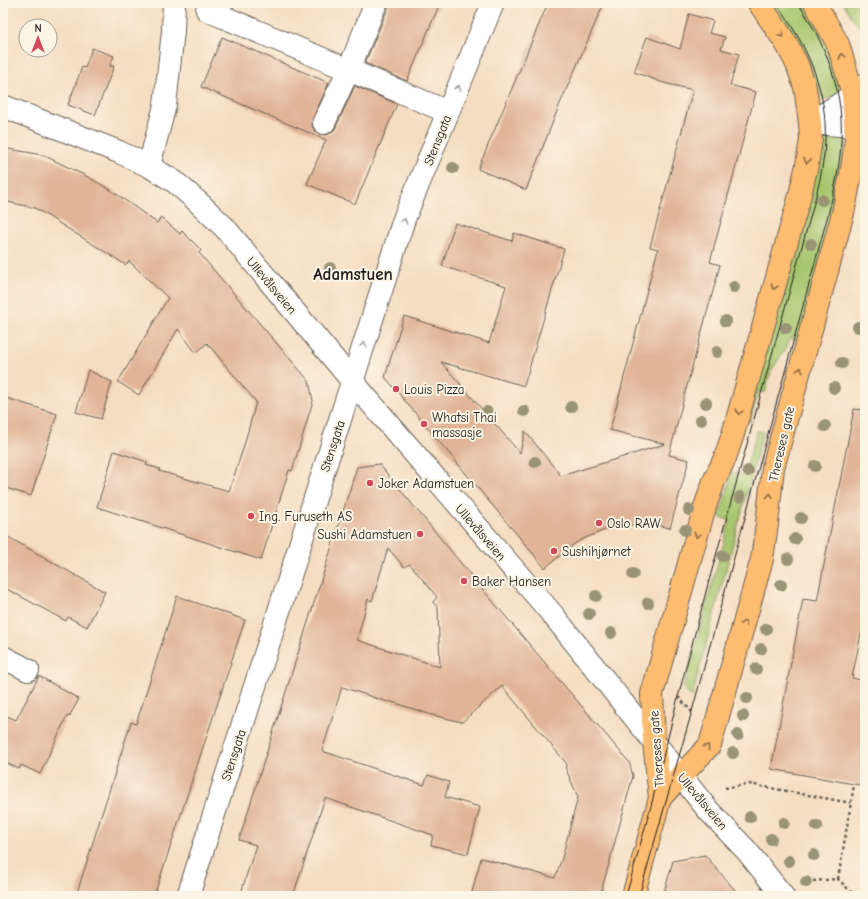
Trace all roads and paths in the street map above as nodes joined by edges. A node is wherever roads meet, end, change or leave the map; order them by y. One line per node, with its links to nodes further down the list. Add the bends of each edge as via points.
1 (174, 3): 14 (street, via 165,105)
2 (376, 3): 7 (street)
3 (494, 3): 10 (street, Stensgata, one-way to 3)
4 (759, 3): 12 (main road, Thereses gate, one-way to 12, via 797,64 805,87)
5 (815, 3): 8 (main road, Thereses gate, one-way to 5)
6 (207, 10): 7 (street)
7 (349, 69): 10 (street); 11 (street)
8 (859, 89): 12 (street); 13 (main road, Thereses gate)
9 (3, 106): 14 (street, Ullevålsveien)
10 (448, 112): 15 (street, Stensgata, one-way to 10, via 404,219)
11 (324, 123)
12 (810, 123): 13 (street); 20 (main road, Thereses gate, one-way to 20, via 811,139 807,165 797,206 733,434 704,510 658,670 652,694)
13 (860, 123): 21 (main road, Thereses gate, one-way to 13, via 710,744 762,559 773,468 843,213)
14 (149, 166): 15 (street, Ullevålsveien, via 175,182 225,228)
15 (353, 382): 20 (street, Ullevålsveien, via 553,615); 28 (street, Stensgata)
16 (3, 657): 17 (street)
17 (28, 670)
18 (678, 697): 19 (path)
19 (696, 716)
20 (654, 742): 21 (street, Ullevålsveien); 24 (main road, Thereses gate)
21 (681, 776): 24 (main road, Thereses gate); 30 (street, Ullevålsveien)
22 (854, 785): 25 (path)
23 (725, 788): 25 (path, via 749,784)
24 (660, 798): 29 (main road, Thereses gate)
25 (851, 803): 26 (path)
26 (838, 879): 27 (path); 31 (path)
27 (813, 881)
28 (188, 896)
29 (633, 896)
30 (783, 896)
31 (855, 896)

